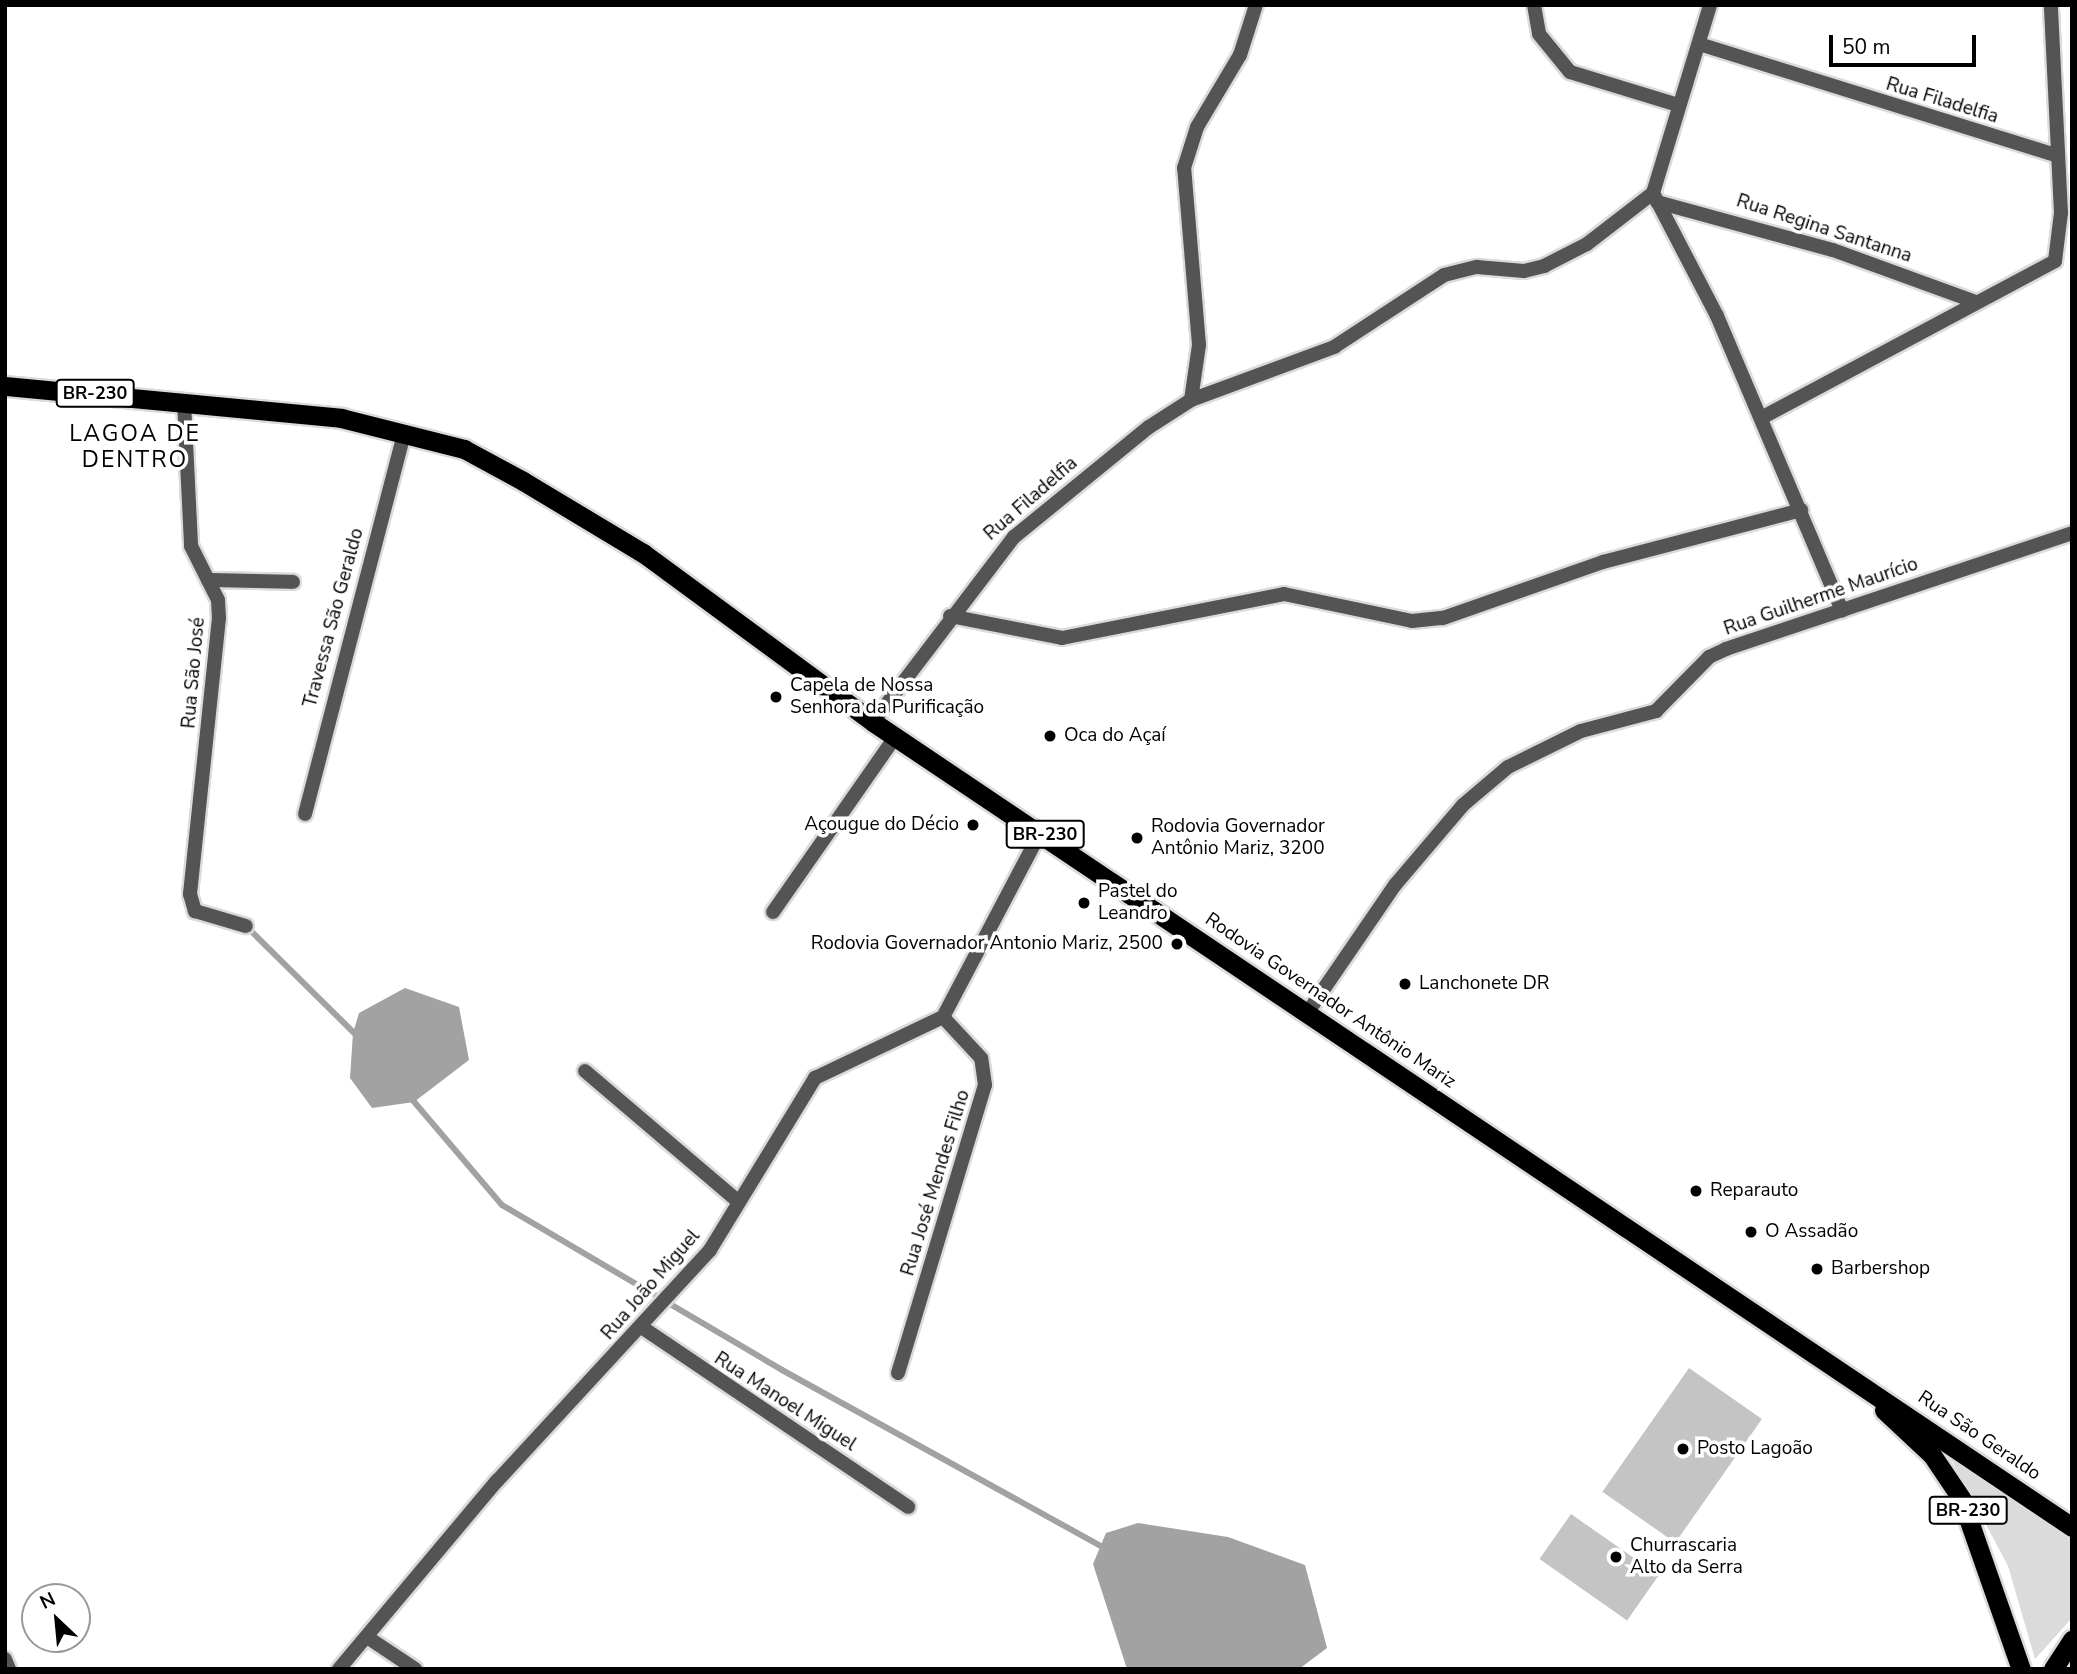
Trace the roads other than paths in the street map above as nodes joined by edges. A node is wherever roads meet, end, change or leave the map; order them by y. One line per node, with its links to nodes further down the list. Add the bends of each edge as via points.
1 (1256, 5): 11 (street, via 1240,55 1197,127 1184,168 1199,345)
2 (1534, 5): 6 (street, via 1539,34 1570,72)
3 (1710, 5): 5 (street)
4 (2051, 5): 7 (street)
5 (1699, 44): 6 (street); 7 (street, Rua Filadelfia)
6 (1678, 105): 8 (street)
7 (2055, 155): 9 (street, via 2061,213 2055,261)
8 (1655, 198): 9 (street, Rua Regina Santanna, via 1833,250); 11 (street, Rua Filadelfia, via 1587,244 1544,266 1457,270 1334,347); 13 (street)
9 (1976, 302): 13 (street, via 1938,329)
10 (5, 386): 12 (highway, Rodovia Governador Antônio Mariz / BR-230)
11 (1191, 400): 20 (street, Rua Filadelfia, via 1014,537)
12 (184, 401): 14 (highway, Rodovia Governador Antônio Mariz / BR-230, via 341,418); 17 (street, Rua São José, via 191,546)
13 (1763, 417): 15 (street)
14 (404, 433): 21 (highway, Rodovia Governador Antônio Mariz / BR-230, via 464,449 575,510); 23 (street, Travessa São Geraldo)
15 (1801, 510): 19 (street); 20 (street, via 1603,562 1443,618 1412,621 1284,594 1062,638)
16 (2072, 533): 19 (street, Rua Guilherme Maurício)
17 (208, 580): 18 (street); 26 (street, Rua São José, via 218,600 219,643 190,894 195,911)
18 (293, 582)
19 (1842, 611): 27 (street, Rua Guilherme Maurício, via 1726,649 1709,657 1656,711 1581,731 1508,767 1463,805 1395,885)
20 (950, 616): 21 (street, Rua Filadelfia)
21 (873, 722): 22 (highway, Rodovia Governador Antônio Mariz / BR-230)
22 (896, 736): 24 (highway, Rodovia Governador Antônio Mariz / BR-230); 25 (street)
23 (304, 814)
24 (1041, 831): 27 (highway, Rodovia Governador Antônio Mariz / BR-230); 28 (street)
25 (773, 912)
26 (246, 926)
27 (1308, 1012): 33 (highway, Rodovia Governador Antônio Mariz / BR-230)
28 (943, 1017): 30 (street, Rua João Miguel, via 814,1078); 32 (street, Rua José Mendes Filho, via 981,1058 985,1085)
29 (585, 1071): 30 (street)
30 (738, 1201): 31 (street, Rua João Miguel, via 710,1250)
31 (643, 1328): 34 (street, Rua Manoel Miguel); 36 (street, Rua João Miguel, via 497,1481)
32 (898, 1373)
33 (1858, 1386): 35 (highway, Rua São Geraldo / BR-230); 42 (highway, BR-230, via 1932,1455 1961,1498)
34 (908, 1507)
35 (2072, 1527)
36 (367, 1637): 40 (street, Rua João Miguel); 41 (street)
37 (2072, 1640): 43 (highway)
38 (5, 1659): 39 (street)
39 (9, 1669)
40 (339, 1669)
41 (415, 1669)
42 (2021, 1669)
43 (2053, 1669)

